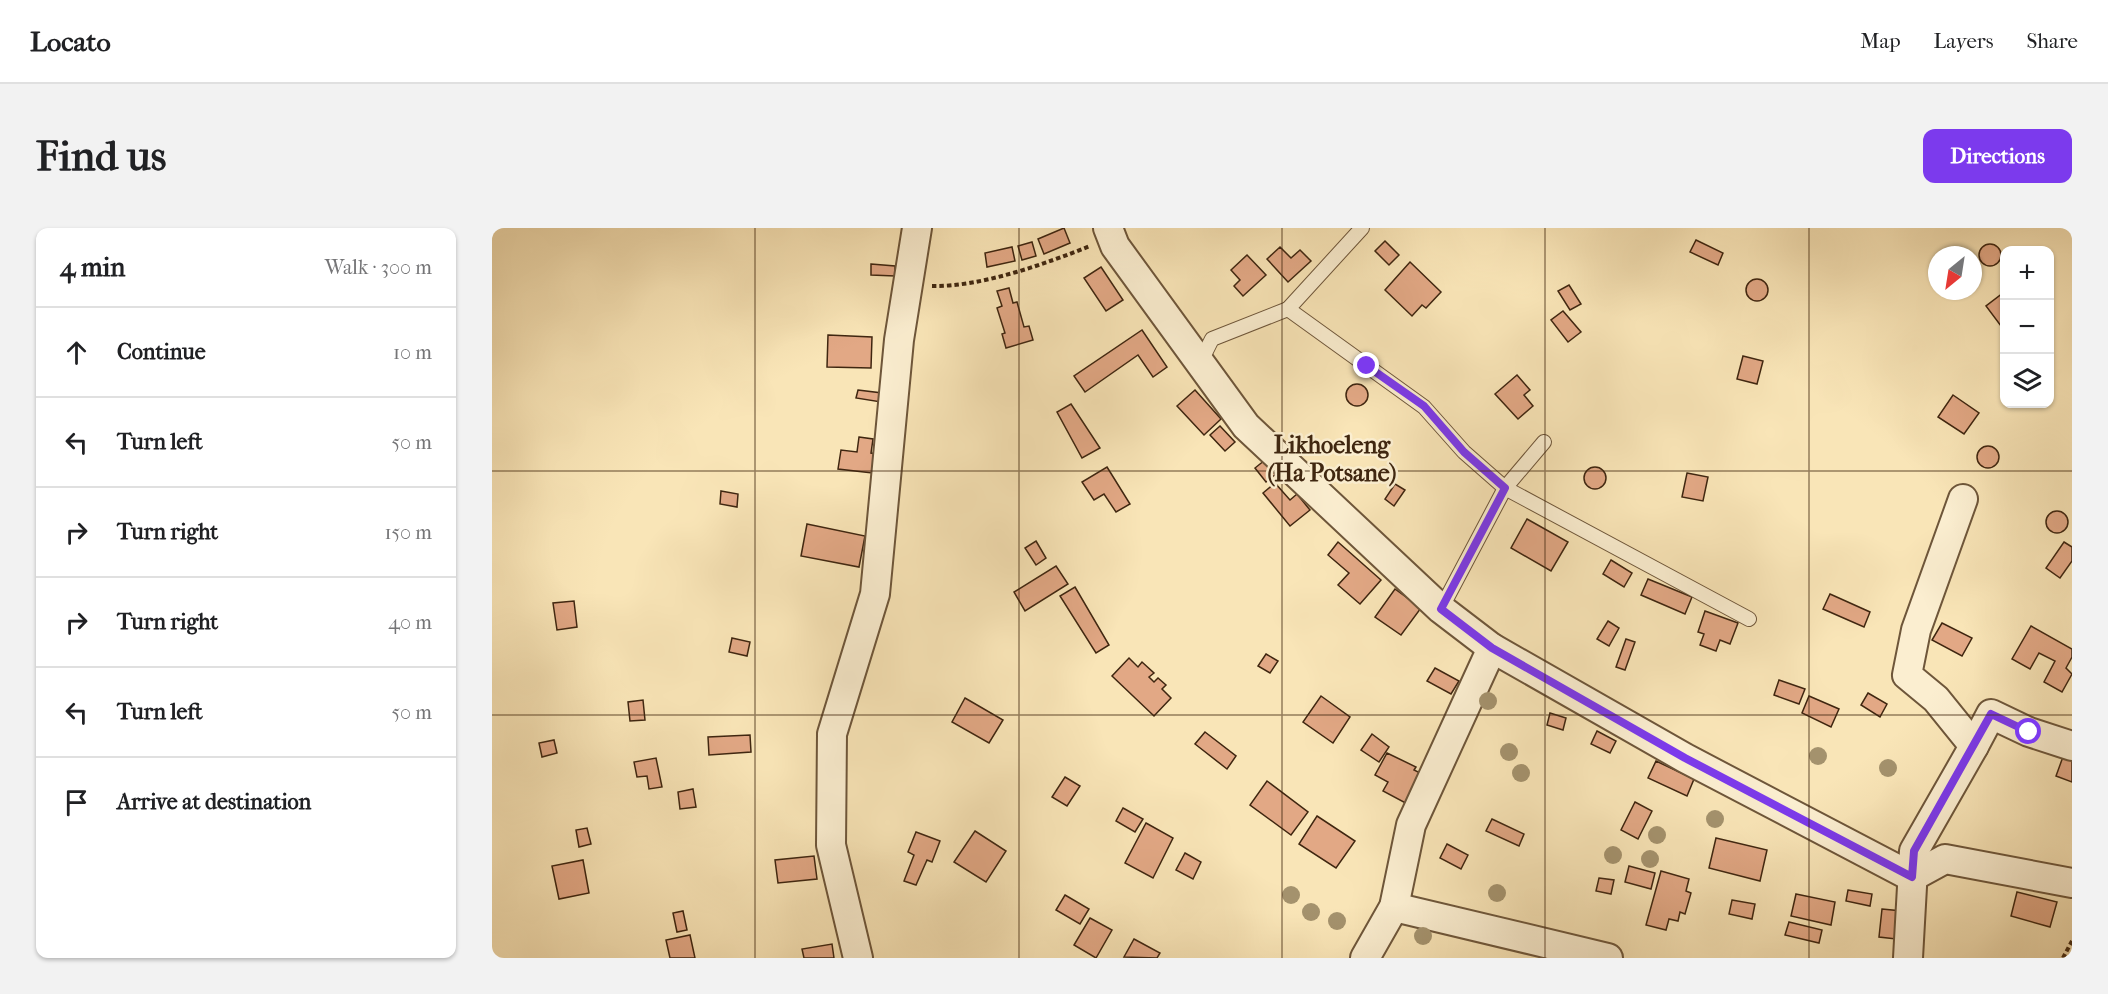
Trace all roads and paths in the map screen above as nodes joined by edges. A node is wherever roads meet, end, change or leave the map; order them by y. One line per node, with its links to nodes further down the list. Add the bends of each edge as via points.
1 (917, 228): 4 (street)
2 (1362, 228): 5 (lane)
3 (1109, 232): 4 (path, via 1063,256 994,276 944,286); 6 (street, via 1115,246)
4 (907, 285): 19 (street, via 875,594 832,734 831,845)
5 (1288, 309): 6 (lane, via 1212,339); 8 (lane, via 1424,406 1464,452)
6 (1200, 363): 10 (street, via 1246,426)
7 (1544, 442): 8 (lane)
8 (1505, 488): 10 (lane); 11 (lane)
9 (1963, 499): 13 (street, via 1916,630 1907,675 1936,699)
10 (1441, 609): 12 (street)
11 (1749, 619)
12 (1492, 648): 15 (street, via 1685,758); 17 (street, via 1411,825)
13 (1974, 746): 14 (street, via 1991,714); 15 (street, via 1914,851)
14 (2072, 746)
15 (1912, 877): 16 (street, via 1945,859); 22 (street)
16 (2072, 883)
17 (1394, 907): 20 (street); 21 (street)
18 (2072, 941): 23 (path)
19 (858, 958)
20 (1365, 958)
21 (1608, 958)
22 (1908, 958)
23 (2063, 958)

